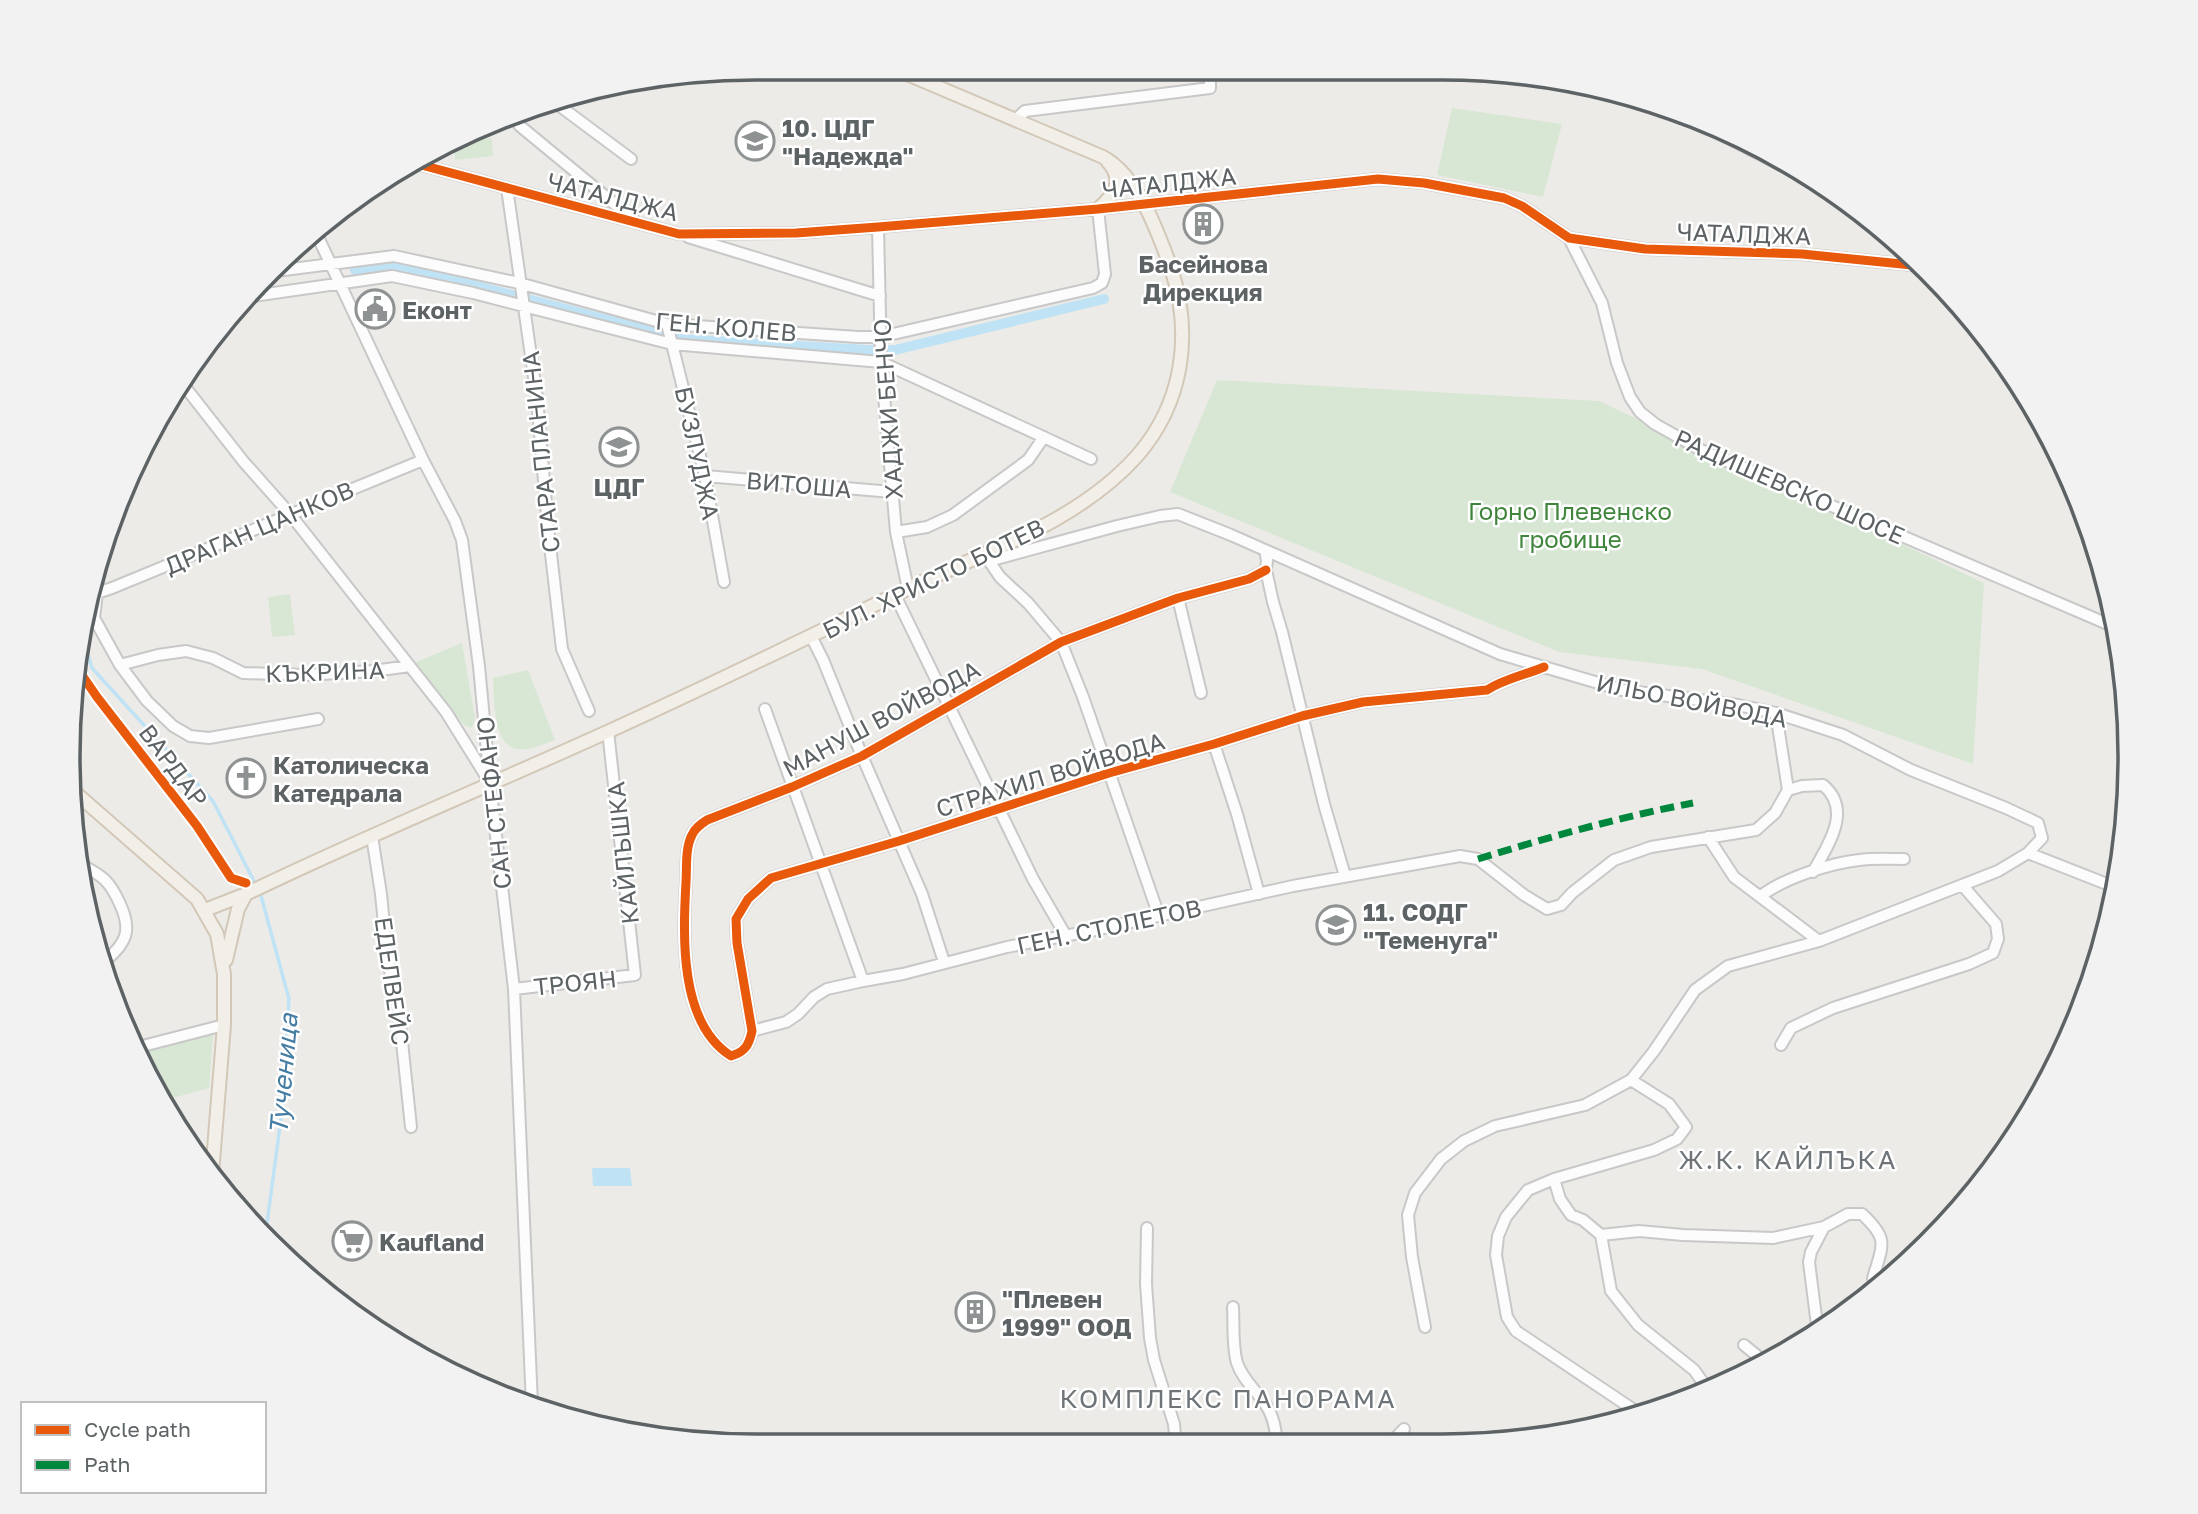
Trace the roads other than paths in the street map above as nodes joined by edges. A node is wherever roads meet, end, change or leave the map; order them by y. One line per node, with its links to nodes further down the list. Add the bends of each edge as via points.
1 (921, 80): 4 (main road, БУЛ. ХРИСТО БОТЕВ)
2 (1210, 80): 4 (street, via 1210,89 1025,111)
3 (564, 109): 7 (street)
4 (1015, 120): 6 (main road, БУЛ. ХРИСТО БОТЕВ)
5 (519, 124): 12 (street)
6 (1103, 157): 10 (main road, БУЛ. ХРИСТО БОТЕВ, via 1122,170); 11 (main road, via 1113,168 1116,183 1112,196)
7 (631, 159)
8 (427, 167): 9 (street, ЧАТАЛДЖА)
9 (507, 188): 12 (street, ЧАТАЛДЖА); 21 (street, СТАРА ПЛАНИНА)
10 (1143, 204): 11 (street, ЧАТАЛДЖА); 15 (street, ЧАТАЛДЖА, via 1378,179 1504,198); 37 (main road, БУЛ. ХРИСТО БОТЕВ, via 1171,269 1181,315 1179,369 1170,406 1138,454 1104,487)
11 (1098, 209): 13 (street, ЧАТАЛДЖА); 27 (street, ГЕН. КОЛЕВ, via 1105,274 1102,284)
12 (639, 224): 14 (street, ЧАТАЛДЖА)
13 (878, 228): 14 (street, ЧАТАЛДЖА); 23 (street, ХАДЖИ БЕНЧО)
14 (679, 234): 23 (street, ЧАТАЛДЖА)
15 (1569, 238): 18 (street, ЧАТАЛДЖА, via 1644,249 1802,254); 45 (street, РАДИШЕВСКО ШОСЕ, via 1602,303 1626,390 1640,412 1655,424 1701,450)
16 (320, 241): 17 (street, САН СТЕФАНО)
17 (330, 262): 19 (street, ГЕН. КОЛЕВ); 20 (street, САН СТЕФАНО); 21 (street, ГЕН. КОЛЕВ, via 394,256)
18 (1904, 264)
19 (290, 269)
20 (339, 283): 22 (street, ГЕН. КОЛЕВ); 24 (street, ГЕН. КОЛЕВ, via 392,276); 31 (street, САН СТЕФАНО)
21 (519, 287): 24 (street, СТАРА ПЛАНИНА); 25 (street, ГЕН. КОЛЕВ)
22 (264, 294)
23 (880, 296): 27 (street, ХАДЖИ БЕНЧО)
24 (522, 305): 26 (street, ГЕН. КОЛЕВ); 54 (street, СТАРА ПЛАНИНА, via 537,398 562,649)
25 (668, 327): 26 (street, БУЗЛУДЖА); 27 (street, ГЕН. КОЛЕВ, via 858,337)
26 (672, 343): 27 (street, ГЕН. КОЛЕВ); 32 (street, БУЗЛУДЖА)
27 (880, 349): 29 (street); 33 (street, ХАДЖИ БЕНЧО)
28 (188, 391): 34 (street)
29 (1044, 437): 30 (street); 35 (street, via 1028,460 953,515 927,527)
30 (1091, 459)
31 (423, 460): 34 (street, ДРАГАН ЦАНКОВ); 62 (street, САН СТЕФАНО, via 462,540)
32 (705, 476): 33 (street, ВИТОША); 39 (street, БУЗЛУДЖА)
33 (892, 492): 35 (street, ХАДЖИ БЕНЧО)
34 (289, 514): 41 (street, ДРАГАН ЦАНКОВ); 49 (street)
35 (896, 532): 40 (street, ХАДЖИ БЕНЧО)
36 (1265, 551): 37 (street, ИЛЬО ВОЙВОДА, via 1178,514); 38 (street); 50 (street, ИЛЬО ВОЙВОДА, via 1500,654)
37 (986, 558): 40 (main road, БУЛ. ХРИСТО БОТЕВ); 47 (street)
38 (1266, 570): 43 (street, МАНУШ ВОЙВОДА, via 1250,579); 56 (street)
39 (724, 582)
40 (908, 589): 42 (main road, БУЛ. ХРИСТО БОТЕВ)
41 (102, 590)
42 (895, 595): 46 (main road, БУЛ. ХРИСТО БОТЕВ); 52 (street)
43 (1178, 598): 47 (street, МАНУШ ВОЙВОДА); 51 (street)
44 (95, 619): 48 (street)
45 (2104, 623)
46 (811, 636): 58 (main road, БУЛ. ХРИСТО БОТЕВ); 60 (street)
47 (1061, 642): 52 (street, МАНУШ ВОЙВОДА); 61 (street)
48 (120, 665): 49 (street, КЪКРИНА, via 186,650 243,673 304,675); 57 (street, via 147,701 190,736 209,738)
49 (410, 666): 62 (street, via 446,712)
50 (1544, 667): 55 (street, ИЛЬО ВОЙВОДА, via 1622,690); 56 (street, СТРАХИЛ ВОЙВОДА, via 1487,690 1363,702)
51 (1201, 693)
52 (950, 706): 60 (street, МАНУШ ВОЙВОДА); 66 (street)
53 (765, 709): 63 (street)
54 (589, 710)
55 (1776, 713): 64 (street); 70 (street, ИЛЬО ВОЙВОДА, via 1843,736 2038,823 2042,838)
56 (1302, 716): 59 (street, СТРАХИЛ ВОЙВОДА); 75 (street)
57 (318, 719)
58 (608, 731): 62 (main road, БУЛ. ХРИСТО БОТЕВ); 88 (street, КАЙЛЪШКА)
59 (1214, 744): 61 (street, СТРАХИЛ ВОЙВОДА); 79 (street)
60 (862, 756): 63 (street, МАНУШ ВОЙВОДА); 69 (street)
61 (1109, 773): 66 (street, СТРАХИЛ ВОЙВОДА); 82 (street)
62 (490, 784): 67 (main road, БУЛ. ХРИСТО БОТЕВ); 90 (street, САН СТЕФАНО)
63 (792, 787): 72 (street); 92 (street, МАНУШ ВОЙВОДА, via 707,820 691,836 686,973 696,1009 713,1042 731,1056 749,1045)
64 (1788, 790): 68 (street, via 1756,830); 74 (street, via 1823,785 1833,793 1837,805 1835,832)
65 (82, 798): 81 (main road, via 174,877)
66 (999, 810): 69 (street, СТРАХИЛ ВОЙВОДА); 83 (street)
67 (372, 836): 78 (main road, БУЛ. ХРИСТО БОТЕВ); 96 (street, ЕДЕЛВЕЙС)
68 (1708, 837): 75 (street, ГЕН. СТОЛЕТОВ, via 1651,847 1614,860 1561,905 1547,909 1478,859 1460,856); 80 (street, via 1734,877)
69 (899, 841): 72 (street, СТРАХИЛ ВОЙВОДА); 86 (street)
70 (2028, 853): 76 (street); 77 (street)
71 (1904, 859): 74 (street, via 1858,860)
72 (820, 865): 89 (street); 92 (street, СТРАХИЛ ВОЙВОДА, via 771,878 748,898 736,919)
73 (90, 869): 85 (street, via 113,890 127,922 126,935)
74 (1812, 872): 80 (street, via 1775,885)
75 (1345, 876): 79 (street, ГЕН. СТОЛЕТОВ)
76 (2106, 884)
77 (1963, 886): 84 (street); 94 (street, via 1996,924 1998,939 1993,953 1833,1008 1791,1028)
78 (249, 893): 81 (main road, БУЛ. ХРИСТО БОТЕВ); 87 (main road, via 238,909)
79 (1259, 894): 82 (street, ГЕН. СТОЛЕТОВ)
80 (1761, 896): 84 (street)
81 (205, 910): 87 (main road, via 217,934)
82 (1159, 916): 83 (street, ГЕН. СТОЛЕТОВ)
83 (1066, 936): 86 (street, ГЕН. СТОЛЕТОВ)
84 (1819, 942): 95 (street, via 1728,966 1695,990)
85 (111, 956)
86 (944, 962): 89 (street, ГЕН. СТОЛЕТОВ)
87 (224, 974): 91 (main road)
88 (635, 975): 90 (street, ТРОЯН)
89 (863, 981): 92 (street, ГЕН. СТОЛЕТОВ, via 827,989 786,1022)
90 (514, 989): 109 (street, САН СТЕФАНО)
91 (224, 1025): 93 (street); 97 (main road)
92 (752, 1031)
93 (145, 1045)
94 (1781, 1045)
95 (1632, 1080): 98 (street, via 1669,1104 1680,1117 1686,1127 1677,1139); 105 (street, via 1585,1105 1495,1126 1441,1159 1415,1194 1408,1215)
96 (411, 1127)
97 (213, 1159)
98 (1554, 1179): 101 (street, via 1571,1215); 110 (street, via 1528,1190 1506,1217 1498,1236 1496,1255 1507,1317 1517,1331)
99 (1824, 1227): 101 (street, via 1773,1238 1639,1231); 102 (street, via 1848,1214 1862,1214 1873,1224 1883,1244); 104 (street, via 1809,1262)
100 (1147, 1228): 112 (street, via 1150,1338)
101 (1601, 1235): 108 (street, via 1611,1291 1638,1325)
102 (1873, 1277)
103 (1233, 1307): 113 (street, via 1237,1363 1265,1404)
104 (1816, 1319)
105 (1425, 1327)
106 (1744, 1346): 107 (street)
107 (1756, 1355)
108 (1702, 1381)
109 (531, 1394)
110 (1629, 1406)
111 (1404, 1429): 114 (street)
112 (1175, 1434)
113 (1276, 1434)
114 (1399, 1434)

